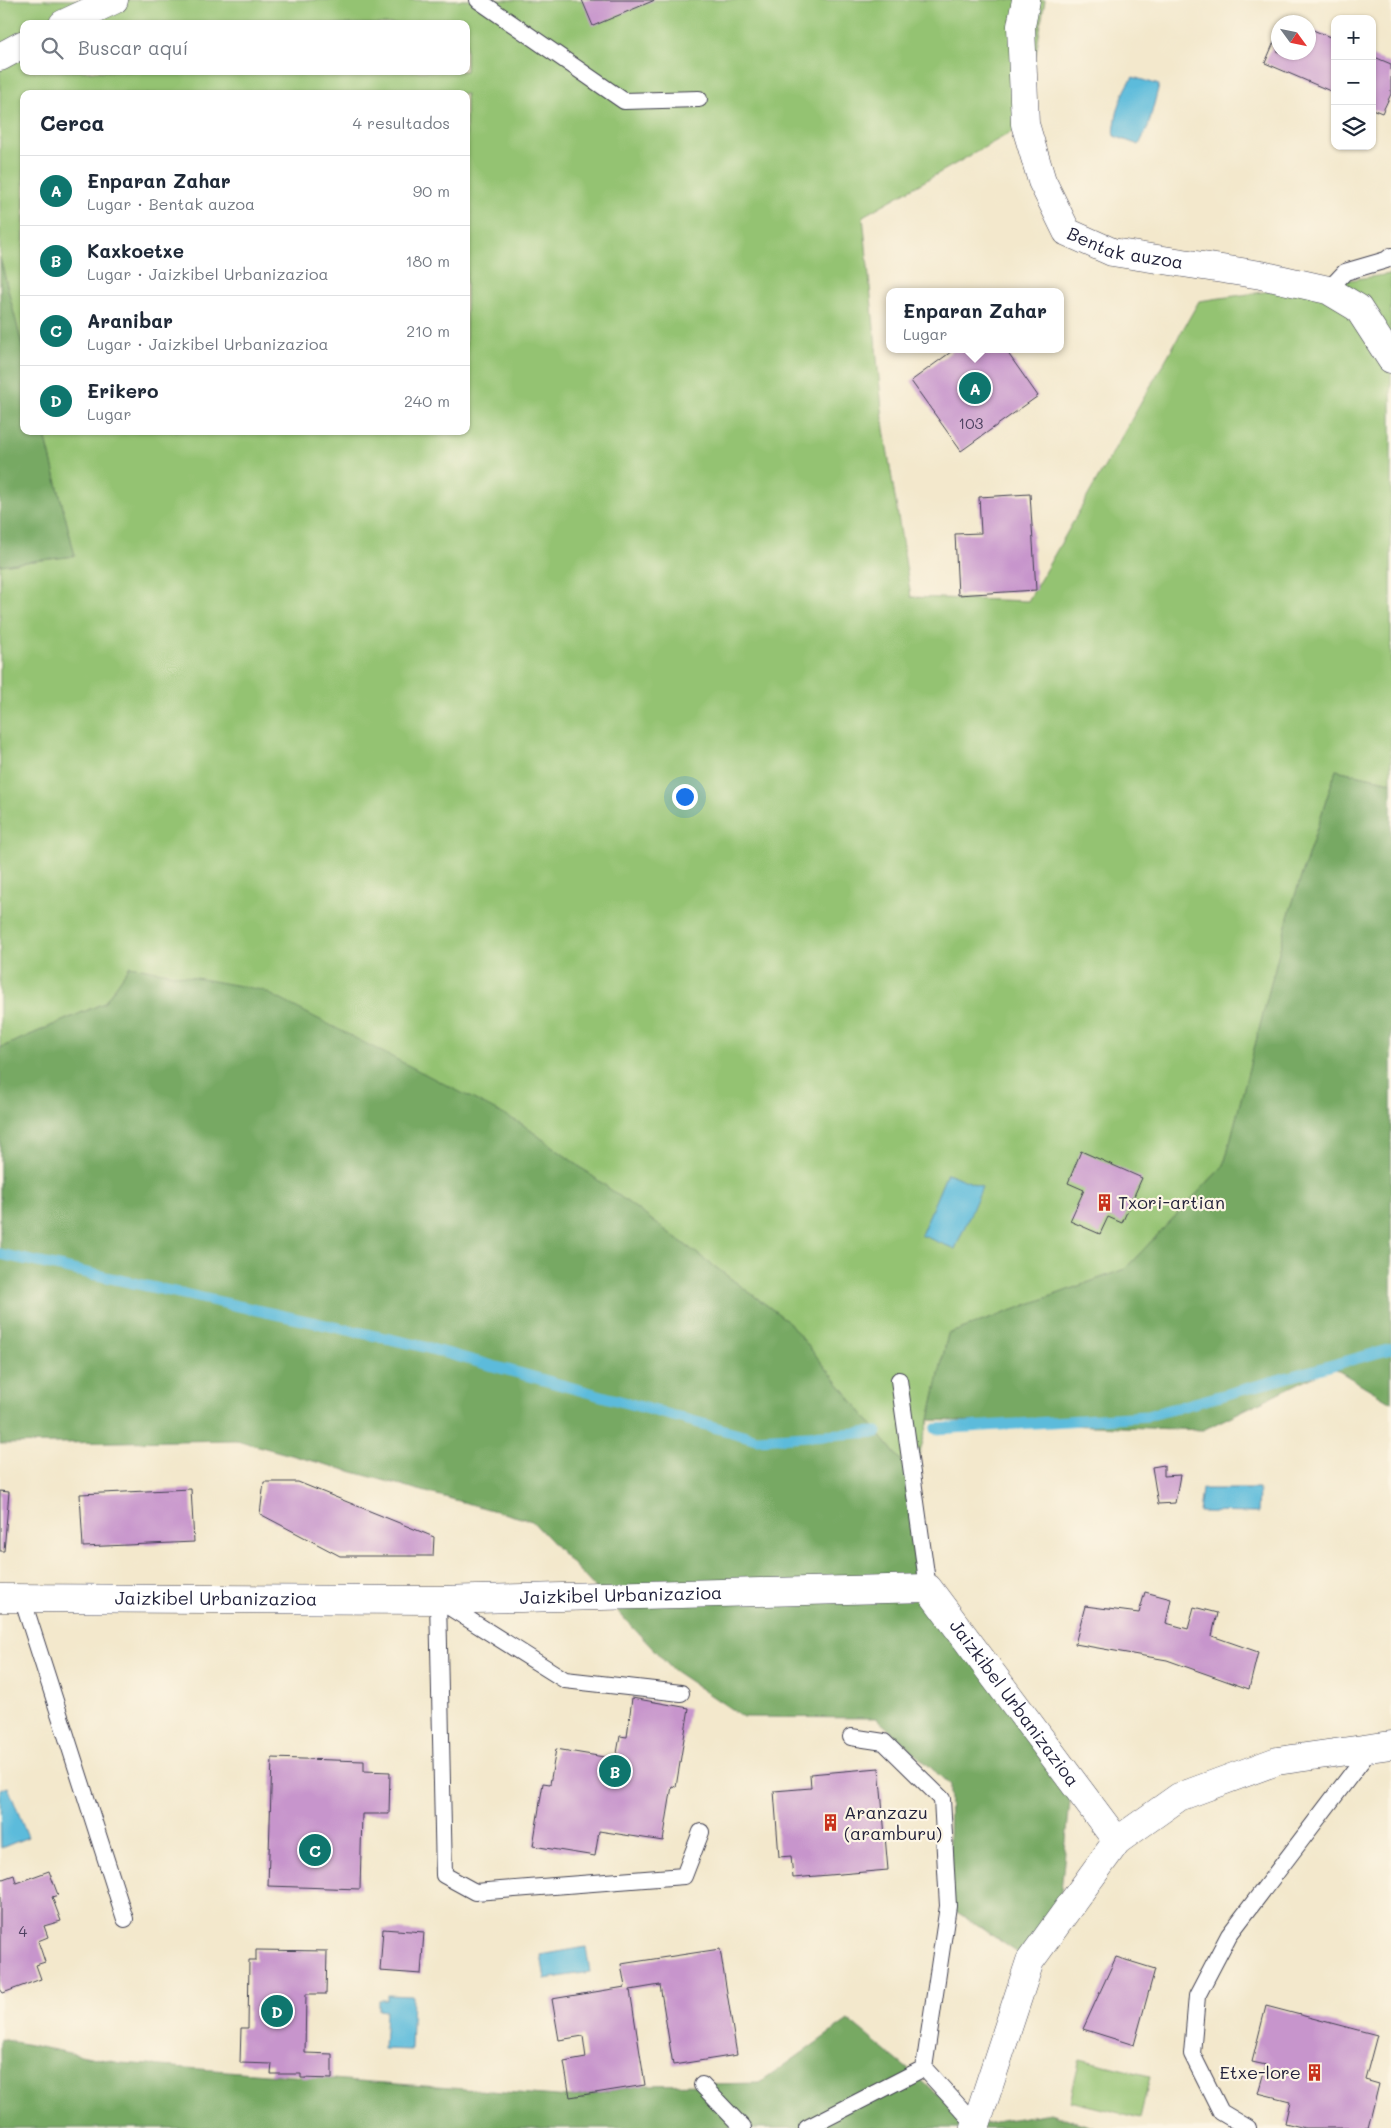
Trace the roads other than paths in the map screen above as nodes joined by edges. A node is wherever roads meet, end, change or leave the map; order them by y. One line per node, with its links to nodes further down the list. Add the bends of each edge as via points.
1 (114, 0): 4 (street)
2 (478, 0): 7 (lane, via 624,101)
3 (1026, 0): 9 (street, Bentak auzoa, via 1021,26 1025,124 1042,182 1067,232 1112,252 1261,275)
4 (72, 20)
5 (20, 46): 6 (street)
6 (0, 57)
7 (699, 99)
8 (1391, 256): 9 (lane, via 1345,272)
9 (1328, 290): 10 (street, Bentak auzoa, via 1358,308)
10 (1391, 359)
11 (899, 1380): 12 (lane)
12 (928, 1588): 14 (street, Jaizkibel Urbanizazioa); 19 (street, Jaizkibel Urbanizazioa)
13 (11, 1598): 14 (street, Jaizkibel Urbanizazioa); 20 (lane)
14 (438, 1600): 15 (lane, via 565,1680); 18 (lane, via 444,1875 475,1892 684,1876)
15 (681, 1693)
16 (851, 1737): 21 (lane, via 884,1742 942,1799 948,1906)
17 (1382, 1746): 19 (street, via 1277,1761 1179,1797); 26 (lane, via 1229,1935 1197,1996 1192,2054 1221,2112)
18 (701, 1832)
19 (1117, 1841): 23 (street, via 1030,1961)
20 (126, 1919)
21 (924, 2068): 23 (lane); 25 (lane)
22 (702, 2086): 24 (lane)
23 (975, 2126)
24 (743, 2128)
25 (807, 2128)
26 (1248, 2128)

